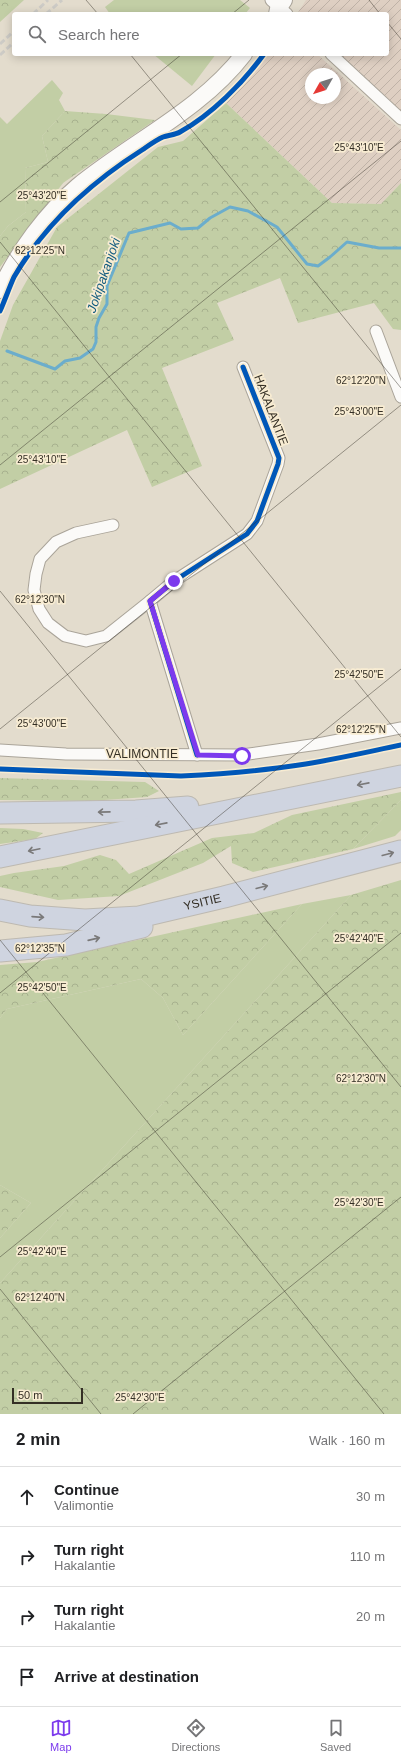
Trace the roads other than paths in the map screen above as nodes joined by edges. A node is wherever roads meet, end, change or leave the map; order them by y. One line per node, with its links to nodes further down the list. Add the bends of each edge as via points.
1 (242, 56): 4 (main road, via 202,97 171,122 77,187 28,242)
2 (333, 56): 3 (street)
3 (401, 119)
4 (0, 290)
5 (376, 331): 7 (street)
6 (243, 367): 9 (street, HAKALANTIE, via 279,458 257,521 247,534 174,581)
7 (401, 397)
8 (113, 525): 9 (street, HAKALANTIE, via 76,533 56,542 40,559 34,590 39,610 48,623 65,636 86,641 106,636)
9 (150, 601): 12 (street)
10 (401, 728): 12 (street, VALIMONTIE, via 242,756)
11 (0, 750): 12 (street, VALIMONTIE, via 66,754)
12 (198, 755)
13 (401, 776): 14 (highway, one-way to 14)
14 (255, 806): 15 (highway, one-way to 15, via 196,806 136,811); 17 (highway, one-way to 17)
15 (0, 812)
16 (401, 850): 18 (highway, YSITIE, one-way to 16)
17 (0, 857)
18 (224, 897): 19 (highway, YSITIE, one-way to 18, via 30,916 112,919 139,917); 20 (highway, one-way to 18, via 66,945 96,938 191,914)
19 (0, 910)
20 (0, 951)

